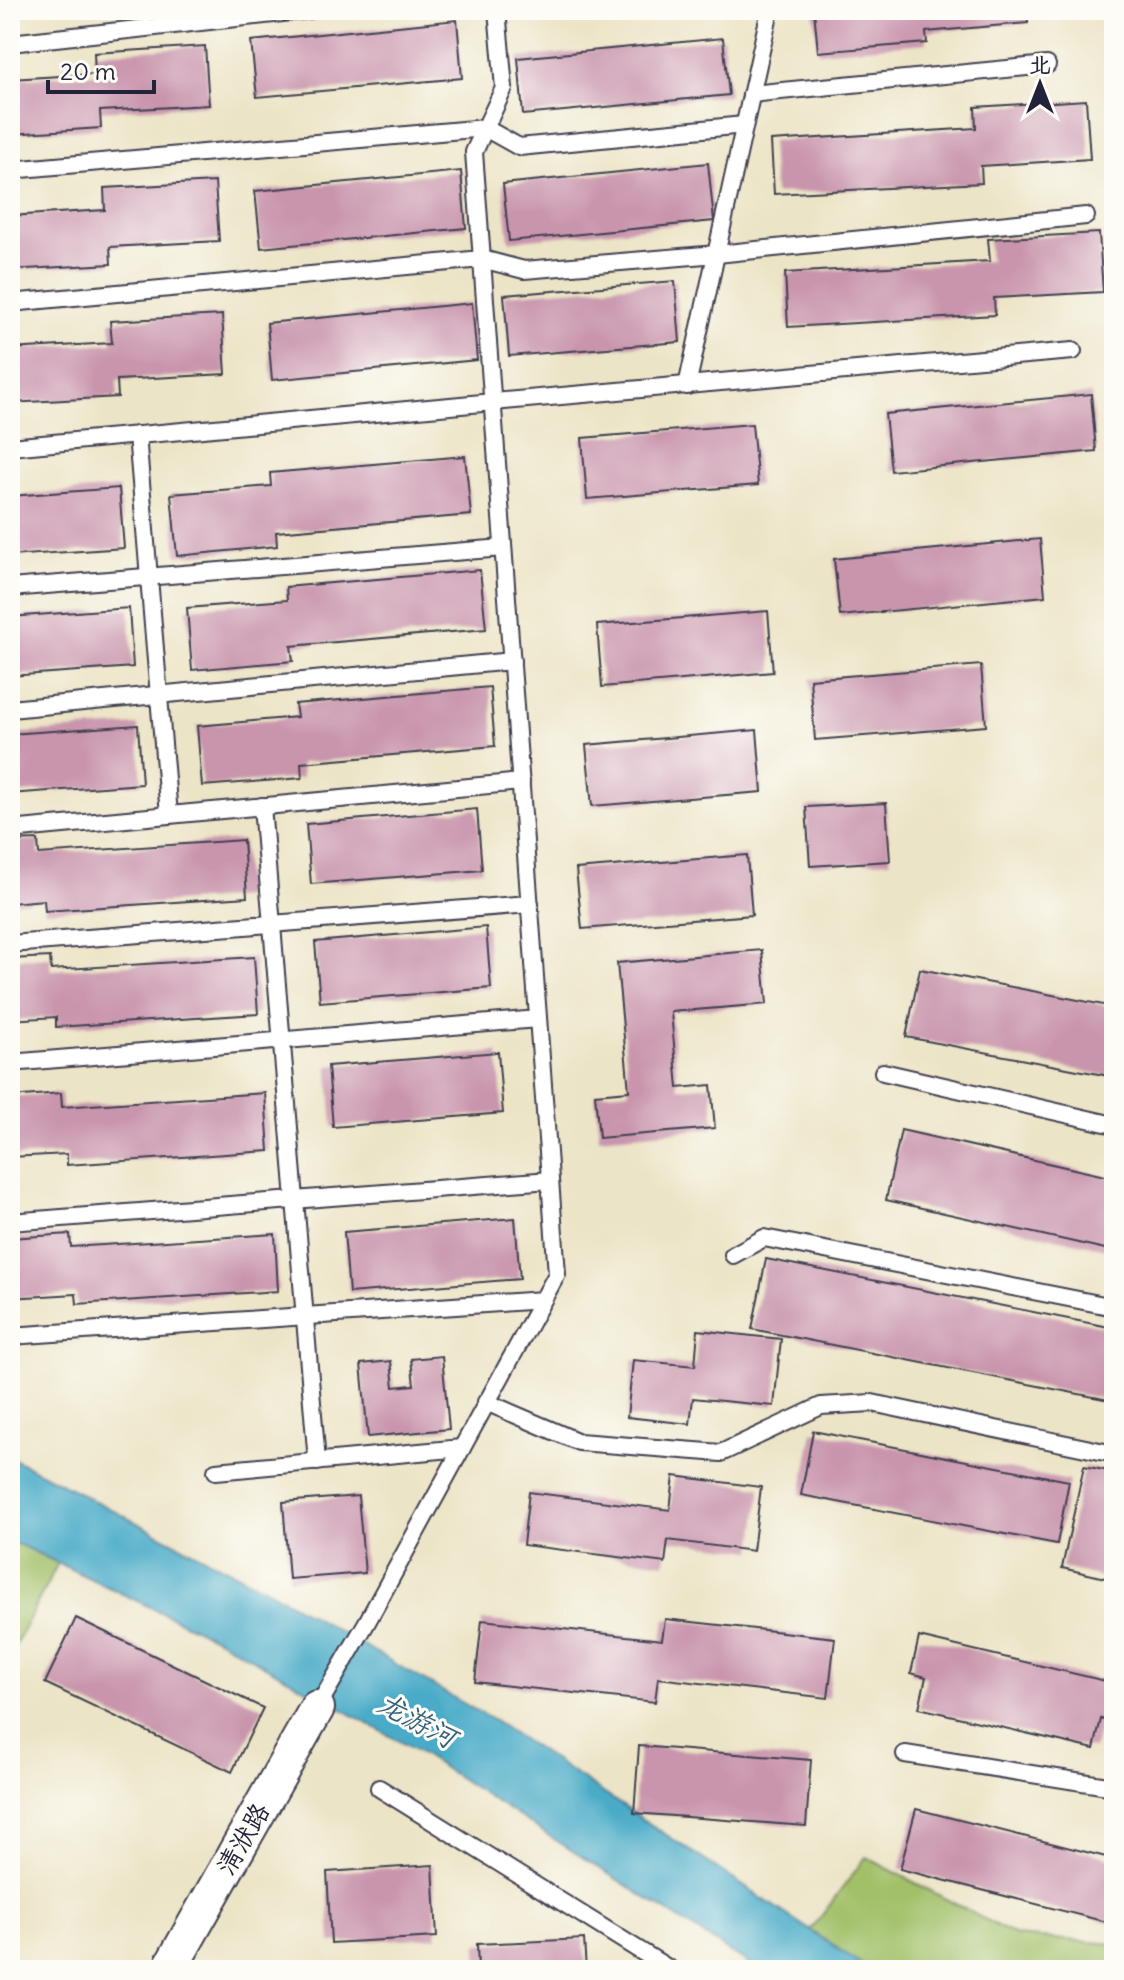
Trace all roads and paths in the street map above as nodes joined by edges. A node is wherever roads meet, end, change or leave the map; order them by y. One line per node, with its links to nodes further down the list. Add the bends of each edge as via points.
1 (310, 10): 4 (lane)
2 (497, 10): 8 (lane, via 504,88)
3 (770, 10): 6 (lane)
4 (10, 43)
5 (1047, 65): 6 (lane)
6 (751, 94): 7 (lane)
7 (744, 125): 8 (lane, via 519,147); 11 (lane)
8 (485, 128): 9 (lane); 12 (lane, via 474,152)
9 (10, 170)
10 (1086, 216): 11 (lane)
11 (717, 254): 12 (lane, via 524,270); 15 (lane)
12 (482, 259): 13 (lane); 16 (lane)
13 (10, 303)
14 (1073, 351): 15 (lane)
15 (687, 386): 16 (lane)
16 (493, 402): 17 (lane); 19 (lane)
17 (137, 435): 18 (lane); 20 (lane)
18 (10, 447)
19 (503, 548): 20 (lane); 22 (lane)
20 (149, 577): 21 (lane); 23 (lane)
21 (10, 588)
22 (512, 661): 23 (lane); 25 (lane)
23 (159, 695): 24 (lane); 27 (lane)
24 (10, 709)
25 (521, 782): 26 (lane); 29 (lane)
26 (262, 806): 27 (lane); 30 (lane)
27 (169, 815): 28 (lane)
28 (10, 830)
29 (530, 904): 30 (lane); 32 (lane)
30 (271, 924): 31 (lane); 33 (lane)
31 (10, 944)
32 (538, 1019): 33 (lane); 37 (lane)
33 (281, 1040): 34 (lane); 38 (lane)
34 (10, 1063)
35 (883, 1072): 36 (lane)
36 (1114, 1125)
37 (550, 1180): 38 (lane); 41 (lane, via 557,1274)
38 (295, 1200): 39 (lane); 43 (lane)
39 (10, 1222)
40 (733, 1255): 42 (lane, via 764,1238)
41 (543, 1300): 43 (lane); 45 (lane)
42 (1114, 1307)
43 (304, 1316): 44 (lane); 48 (lane)
44 (10, 1336)
45 (486, 1402): 46 (lane); 47 (lane, via 579,1442 721,1453 821,1406 872,1403)
46 (462, 1448): 48 (lane); 50 (lane)
47 (1114, 1454)
48 (317, 1462): 49 (lane)
49 (216, 1471)
50 (317, 1708): 54 (street, 清洑路)
51 (905, 1754): 52 (lane)
52 (1114, 1787)
53 (379, 1788): 55 (lane)
54 (169, 1970)
55 (671, 1970)

